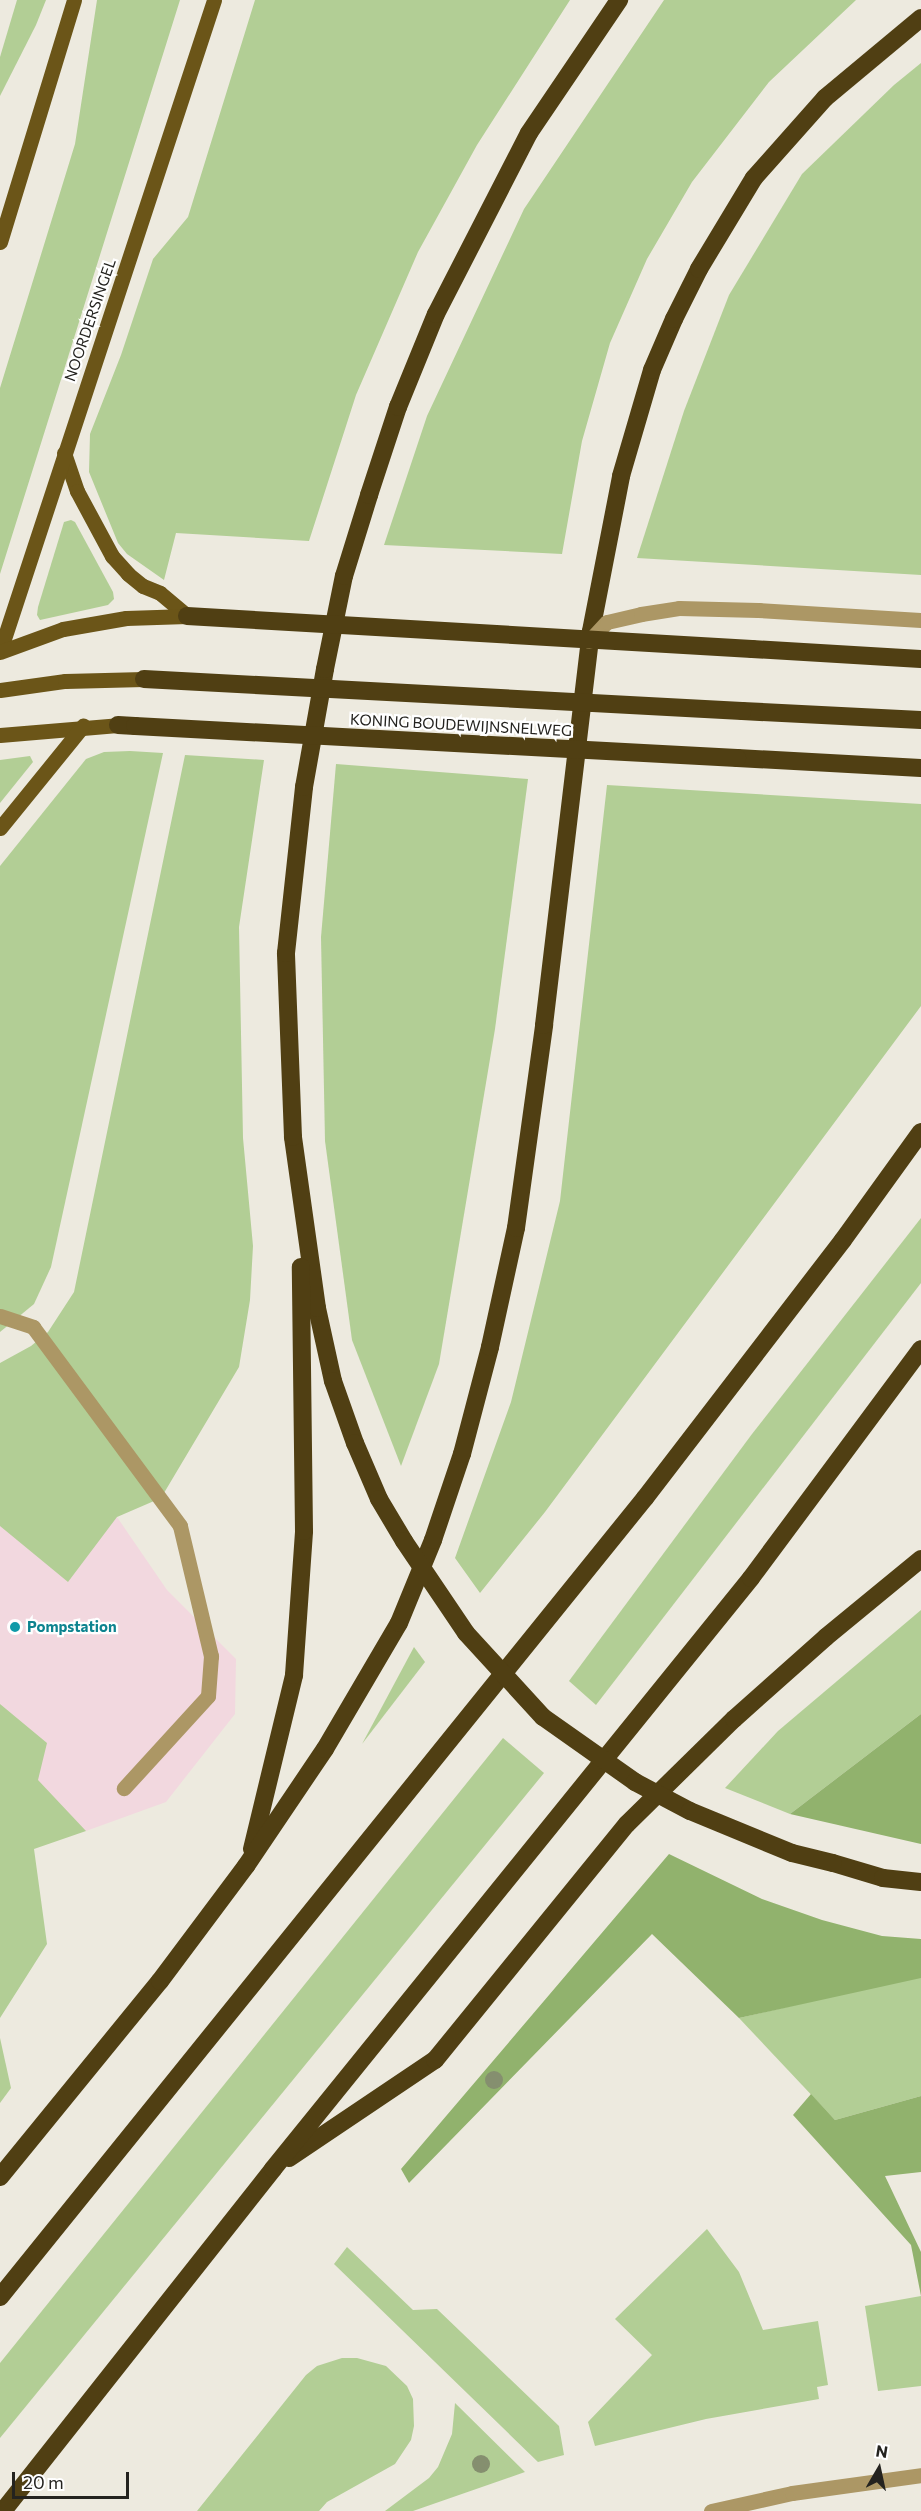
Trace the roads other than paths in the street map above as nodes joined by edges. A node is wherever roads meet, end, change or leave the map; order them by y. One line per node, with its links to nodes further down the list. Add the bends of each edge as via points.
1 (74, 0): 5 (main road)
2 (214, 0): 6 (main road, NOORDERSINGEL)
3 (619, 0): 21 (highway, via 529,133 435,314 398,407 344,576 304,787 286,953 288,1049)
4 (921, 18): 26 (highway, via 825,98 754,178 699,270 652,370 621,476 591,631 516,1228 462,1454 399,1623 325,1749)
5 (0, 242)
6 (64, 453): 7 (main road, via 77,491 112,556 135,580 160,593); 10 (main road, NOORDERSINGEL)
7 (187, 616): 9 (highway, bridge); 10 (main road, via 126,618 63,629)
8 (921, 620): 9 (street, bridge, via 678,608 607,622)
9 (589, 641): 11 (highway, bridge)
10 (0, 651)
11 (921, 659)
12 (144, 679): 13 (main road, via 65,681); 14 (highway, bridge)
13 (0, 690)
14 (921, 720)
15 (127, 725): 16 (main road, KONING BOUDEWIJNSNELWEG); 18 (highway, KONING BOUDEWIJNSNELWEG, bridge)
16 (83, 726): 17 (main road, KONING BOUDEWIJNSNELWEG); 19 (main road)
17 (0, 735)
18 (921, 768)
19 (0, 828)
20 (921, 1132): 30 (highway, via 645,1498)
21 (299, 1184): 26 (highway, via 304,1531 294,1675); 27 (highway, bridge, via 317,1308 333,1381 355,1443 404,1542 466,1633 543,1717 635,1782 690,1812 792,1853 883,1878)
22 (0, 1316): 25 (street, via 33,1327 180,1526 210,1656 208,1696)
23 (921, 1349): 28 (highway, via 751,1578)
24 (921, 1558): 28 (highway, via 734,1719 627,1824 435,2060)
25 (124, 1788)
26 (249, 1861): 29 (highway, via 160,1981)
27 (921, 1882)
28 (273, 2169): 32 (highway)
29 (0, 2177)
30 (0, 2297)
31 (921, 2475): 33 (street, via 792,2493)
32 (3, 2511)
33 (711, 2511)

